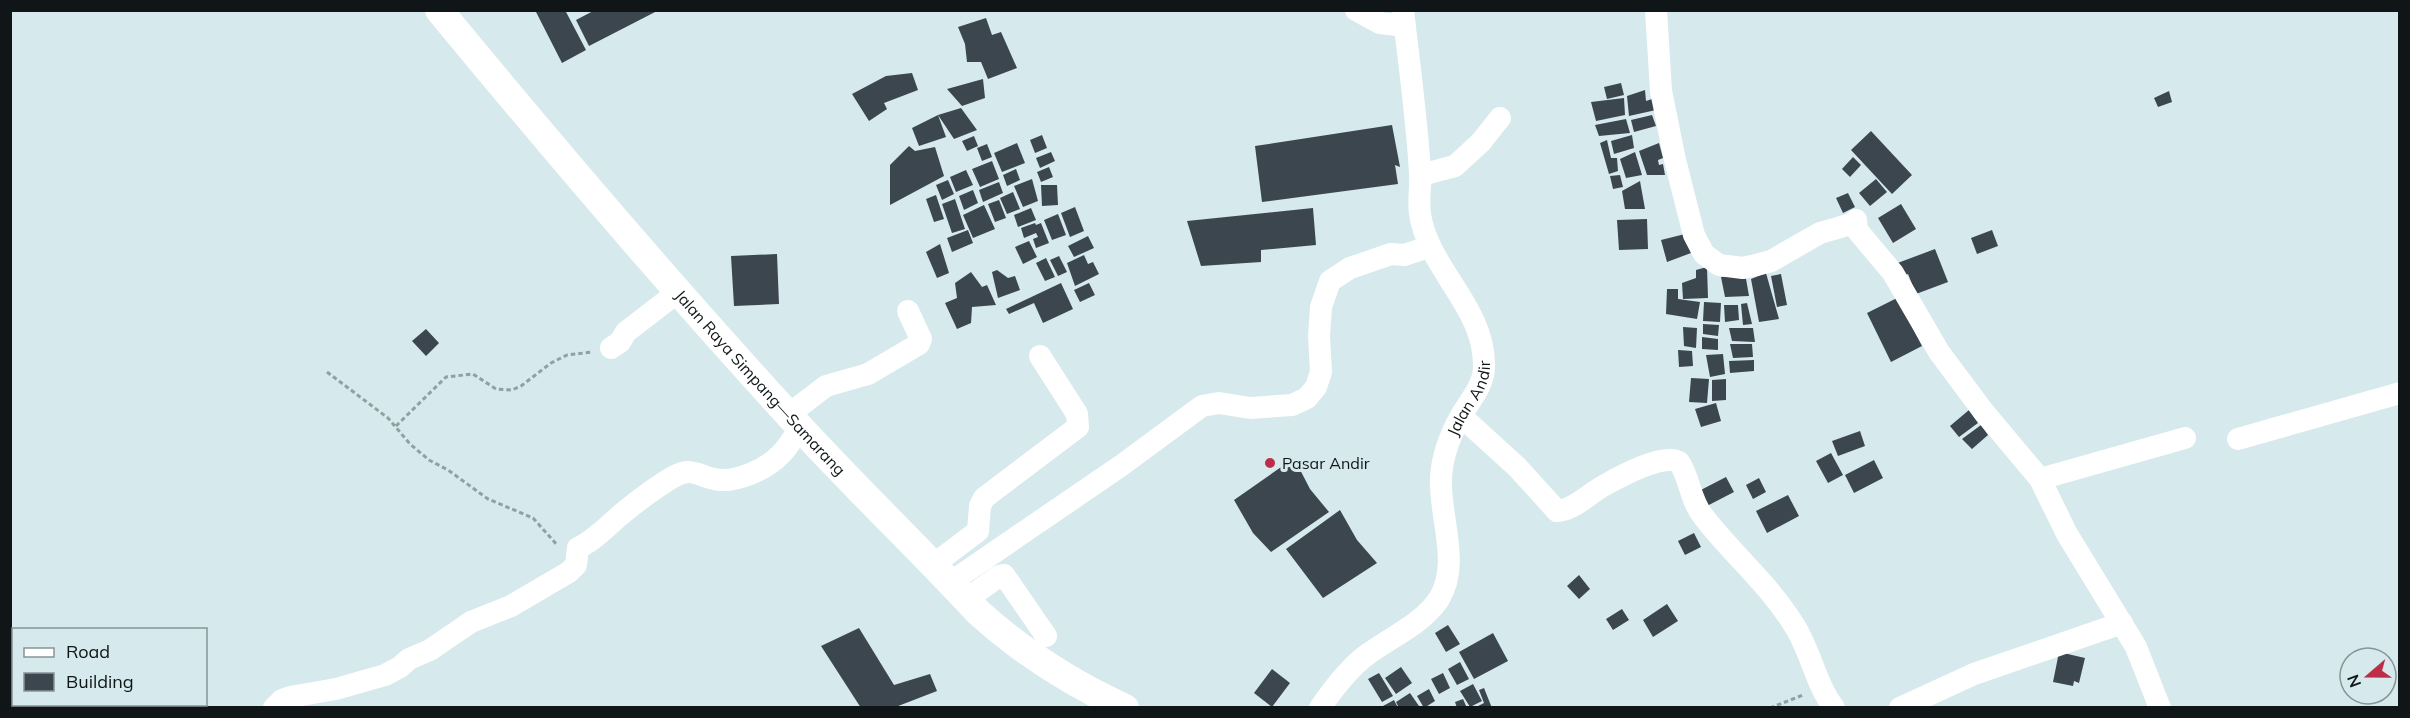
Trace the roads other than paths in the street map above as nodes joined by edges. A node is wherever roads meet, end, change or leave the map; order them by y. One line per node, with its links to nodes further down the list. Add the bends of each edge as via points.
1 (439, 10): 8 (main road, Jalan Raya Simpang—Samarang)
2 (1356, 10): 4 (street, via 1380,23)
3 (1656, 10): 17 (street, via 1661,91 1694,235 1704,254 1719,265 1743,268 1771,261 1820,233 1856,220 1857,230 1893,273 1939,352)
4 (1404, 18): 6 (street, Jalan Andir)
5 (1500, 118): 6 (street, via 1455,165)
6 (1420, 175): 7 (street, Jalan Andir, via 1420,213)
7 (1429, 247): 13 (street, Jalan Andir, via 1470,312 1482,343 1484,367 1480,385); 18 (street, via 1350,268 1330,281 1321,307 1321,372 1307,398 1282,406 1202,406)
8 (678, 292): 10 (street); 14 (main road, Jalan Raya Simpang—Samarang)
9 (908, 310): 14 (street, via 921,339 919,344 868,374 826,386)
10 (611, 348)
11 (1040, 356): 18 (street, via 1077,414 1078,427 984,498 978,531)
12 (2400, 393): 16 (street)
13 (1461, 416): 24 (street, Jalan Andir, via 1443,458 1440,481 1448,574 1440,597 1424,618 1365,656); 25 (street, via 1517,467 1557,511 1657,461 1678,462 1702,515 1794,625)
14 (794, 421): 18 (main road, Jalan Raya Simpang—Samarang); 21 (street, via 780,455 756,471 728,480 713,479 700,472 673,477 578,548 576,565 569,573 471,622 385,675 336,689)
15 (2185, 438): 17 (street)
16 (2238, 439)
17 (2040, 478): 19 (street, via 2067,534)
18 (950, 582): 20 (street, via 1004,575); 23 (main road, Jalan Raya Simpang—Samarang, via 1010,641 1052,669)
19 (2122, 623): 26 (street, via 1974,674); 27 (street)
20 (1046, 636)
21 (323, 699): 22 (street, via 290,697)
22 (274, 708)
23 (1125, 708)
24 (1320, 708)
25 (1834, 708)
26 (1900, 708)
27 (2160, 708)

